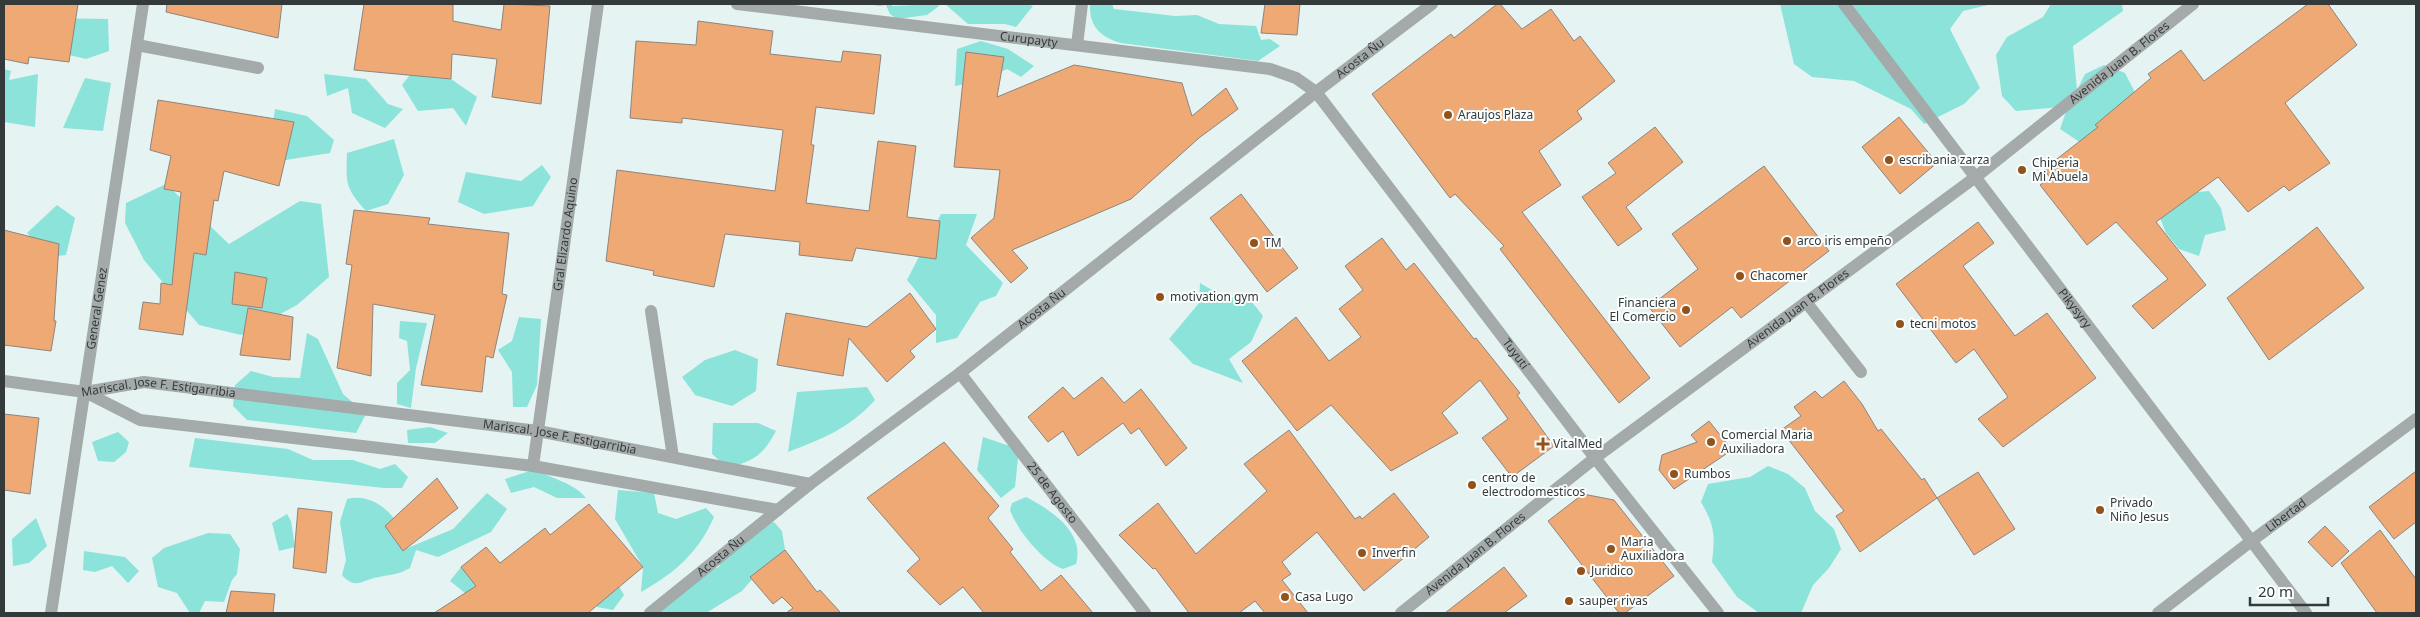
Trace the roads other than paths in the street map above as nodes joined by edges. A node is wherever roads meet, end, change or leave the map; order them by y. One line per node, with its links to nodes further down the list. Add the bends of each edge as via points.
1 (143, 4): 9 (street, General Genez)
2 (598, 4): 20 (street, Gral Elizardo Aquino)
3 (737, 4): 8 (street, Curupayty)
4 (1082, 4): 8 (street)
5 (1432, 4): 11 (street, Acosta Ñu)
6 (1844, 4): 12 (street, Pikysyry)
7 (2194, 4): 12 (street, Avenida Juan B. Flores)
8 (1077, 44): 11 (street, Curupayty, via 1270,69 1296,78)
9 (137, 45): 10 (street); 18 (street, General Genez)
10 (258, 68)
11 (1316, 92): 16 (street, Acosta Ñu); 22 (street, Tuyutí)
12 (1977, 176): 13 (street, Avenida Juan B. Flores); 26 (street, Pikysyry)
13 (1806, 302): 15 (street); 22 (street, Avenida Juan B. Flores)
14 (651, 311): 21 (street)
15 (1861, 372)
16 (960, 373): 24 (street, Acosta Ñu); 29 (street, 25 de Agosto)
17 (4, 381): 18 (street)
18 (85, 392): 20 (street, Mariscal. Jose F. Estigarribia, via 144,382); 23 (street, Mariscal. Jose F. Estigarribia, via 140,420); 27 (street, General Genez)
19 (2416, 419): 26 (street, Libertad)
20 (538, 431): 21 (street, Mariscal. Jose F. Estigarribia); 23 (street, Gral Elizardo Aquino)
21 (673, 457): 24 (street, Mariscal. Jose F. Estigarribia)
22 (1595, 458): 30 (street, Avenida Juan B. Flores); 31 (street, Tuyutí)
23 (532, 466): 25 (street, Mariscal. Jose F. Estigarribia)
24 (810, 484): 25 (street, Acosta Ñu)
25 (778, 510): 28 (street, Acosta Ñu)
26 (2250, 542): 32 (street, Libertad); 33 (street, Pikysyry)
27 (52, 613)
28 (650, 613)
29 (1144, 613)
30 (1401, 613)
31 (1718, 613)
32 (2158, 613)
33 (2306, 613)

